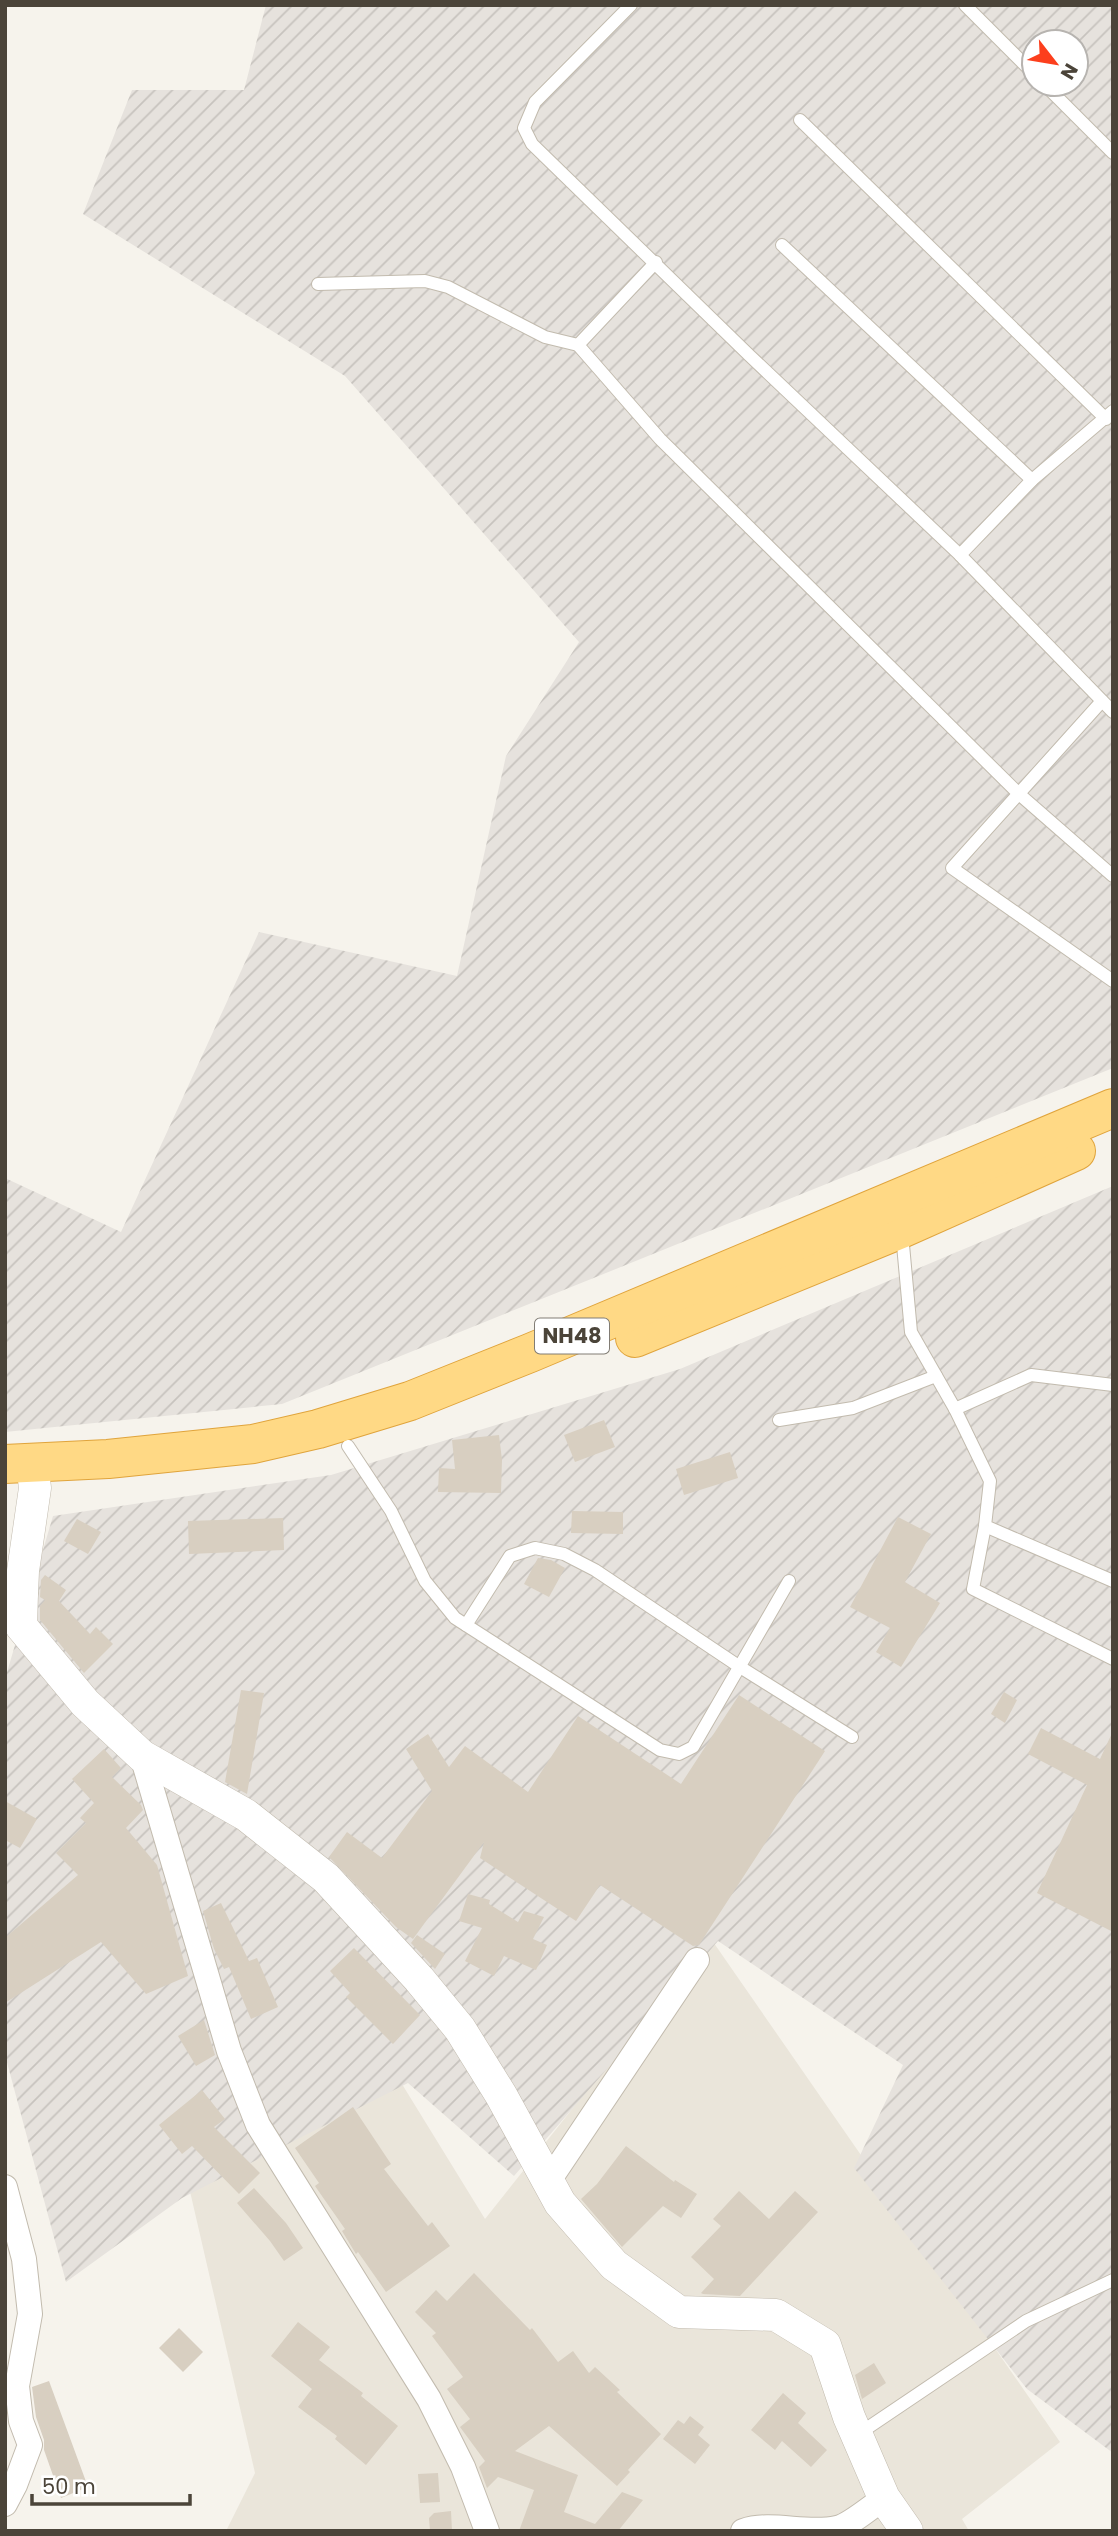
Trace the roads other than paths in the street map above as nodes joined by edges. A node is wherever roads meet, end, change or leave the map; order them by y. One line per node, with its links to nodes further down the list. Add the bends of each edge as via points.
1 (631, 5): 8 (lane, via 535,102 524,128 532,144)
2 (965, 5): 3 (lane)
3 (1020, 61)
4 (1058, 98): 6 (lane)
5 (800, 120): 11 (lane)
6 (1113, 153)
7 (782, 245): 12 (lane)
8 (656, 262): 10 (lane); 13 (lane)
9 (318, 285): 10 (lane, via 425,281 448,287 545,337)
10 (578, 345): 16 (lane, via 660,439)
11 (1109, 415): 12 (lane)
12 (1032, 480): 13 (lane)
13 (960, 555): 14 (lane)
14 (1102, 701): 15 (lane); 16 (lane)
15 (1113, 712)
16 (1019, 794): 17 (lane); 18 (lane, via 952,868)
17 (1113, 876)
18 (1113, 981)
19 (1113, 1108): 27 (highway, NH48, via 410,1401 253,1444 108,1459)
20 (1113, 1135): 21 (highway, NH48)
21 (901, 1229): 22 (lane, via 911,1332); 26 (highway, NH48, via 431,1420)
22 (936, 1376): 24 (lane); 25 (lane, via 853,1408)
23 (1113, 1385): 24 (lane, via 1031,1375)
24 (955, 1409): 28 (lane, via 990,1481)
25 (779, 1420)
26 (348, 1446): 27 (highway, NH48, via 257,1468 109,1484); 33 (lane, via 391,1511 425,1581)
27 (19, 1476): 31 (street)
28 (985, 1526): 30 (lane); 34 (lane, via 973,1589)
29 (789, 1581): 35 (lane)
30 (1113, 1581)
31 (22, 1593): 32 (street); 37 (street, via 21,1626 85,1703)
32 (5, 1623)
33 (466, 1625): 35 (lane, via 510,1556 535,1548 564,1554 596,1570); 35 (lane, via 660,1750 679,1754 693,1747)
34 (1113, 1659)
35 (740, 1667): 36 (lane)
36 (852, 1737)
37 (142, 1756): 39 (street, via 246,1815 326,1878 460,2029); 45 (street, via 229,2051 258,2125 429,2399 463,2468)
38 (697, 1960): 39 (street)
39 (548, 2182): 42 (street, via 560,2203 614,2265 679,2312 776,2315 825,2345)
40 (5, 2187): 44 (street, via 24,2259 30,2314 18,2386 21,2421 30,2445)
41 (1113, 2280): 42 (lane, via 1026,2321)
42 (856, 2435): 43 (street)
43 (884, 2498): 46 (street, via 839,2528); 47 (street)
44 (5, 2504)
45 (486, 2531)
46 (743, 2531)
47 (907, 2531)

